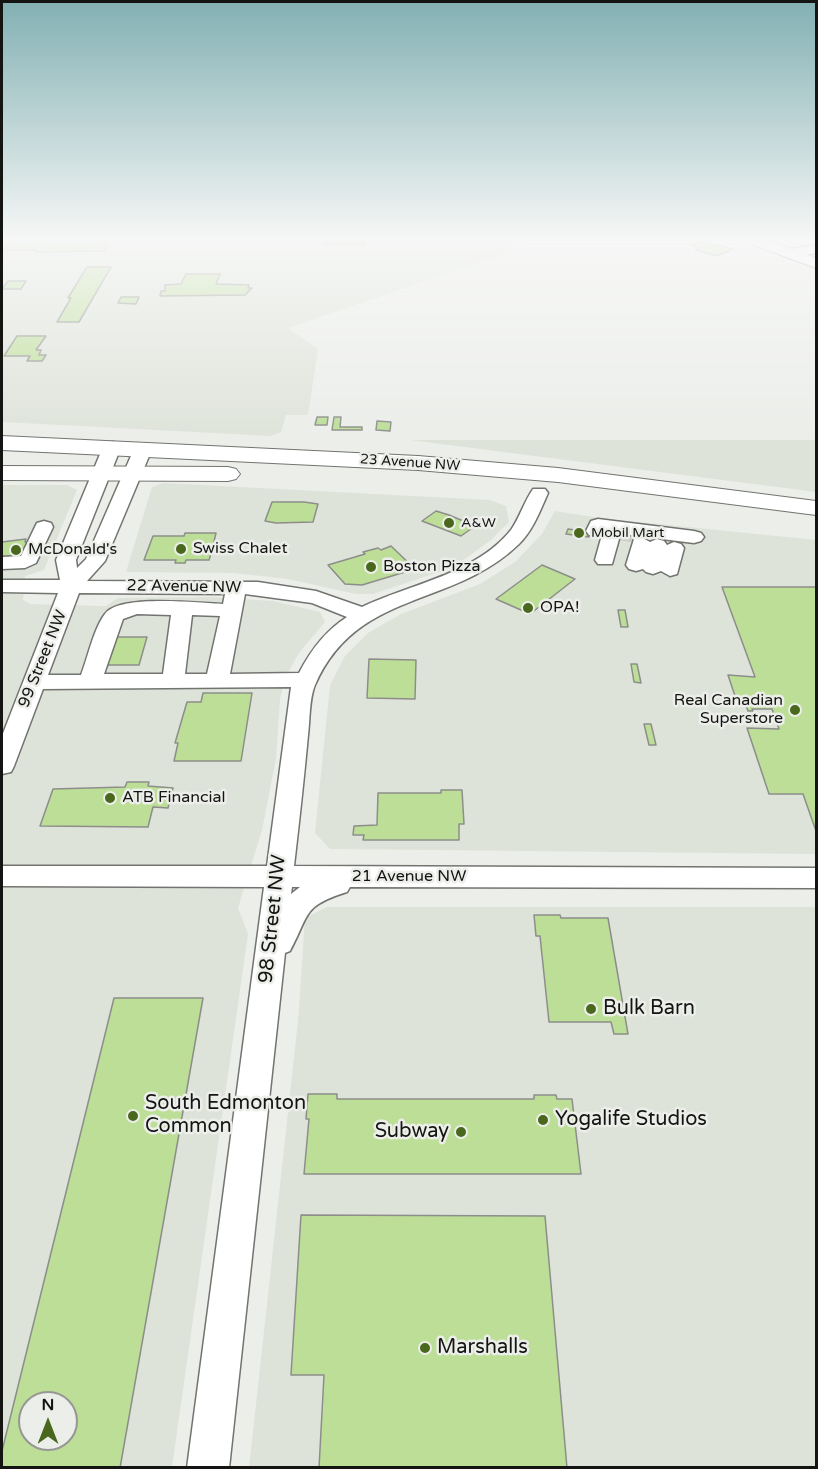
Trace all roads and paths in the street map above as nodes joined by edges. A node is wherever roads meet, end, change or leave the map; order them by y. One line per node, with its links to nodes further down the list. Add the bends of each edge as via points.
1 (2, 443): 2 (main road, 23 Avenue NW)
2 (112, 447): 3 (main road, 23 Avenue NW); 4 (street, 99 Street NW)
3 (138, 461): 4 (main road, 23 Avenue NW); 6 (main road, 23 Avenue NW); 7 (main road, 23 Avenue NW, via 418,463 604,481); 13 (street, 99 Street NW, via 95,561)
4 (102, 472): 5 (main road, 23 Avenue NW); 13 (street, 99 Street NW, via 66,560)
5 (2, 473)
6 (539, 493): 7 (main road, 23 Avenue NW); 17 (street, 98 Street NW, via 523,527 491,558 458,576)
7 (816, 515)
8 (44, 527): 10 (street, via 29,559)
9 (638, 536): 11 (street); 11 (street); 11 (street)
10 (2, 563)
11 (629, 564)
12 (2, 586): 13 (street, 22 Avenue NW)
13 (71, 586): 14 (street, 22 Avenue NW); 22 (street, 99 Street NW)
14 (237, 587): 16 (street); 17 (street, 22 Avenue NW, via 316,597)
15 (182, 609): 16 (street); 19 (street, via 137,608 114,616); 20 (street)
16 (232, 610): 21 (street)
17 (362, 615): 18 (street, 98 Street NW, via 327,644)
18 (305, 680): 21 (street); 26 (street, 98 Street NW, via 297,713)
19 (90, 681): 20 (street); 22 (street)
20 (173, 681): 21 (street)
21 (217, 681)
22 (33, 682): 23 (street, 99 Street NW)
23 (2, 766)
24 (2, 876): 26 (street, 21 Avenue NW)
25 (418, 877): 26 (street, 21 Avenue NW); 27 (street, 21 Avenue NW); 28 (street, via 340,884 313,891 289,916)
26 (278, 878): 28 (street, 98 Street NW)
27 (816, 878)
28 (266, 985): 29 (street, 98 Street NW)
29 (208, 1467)

